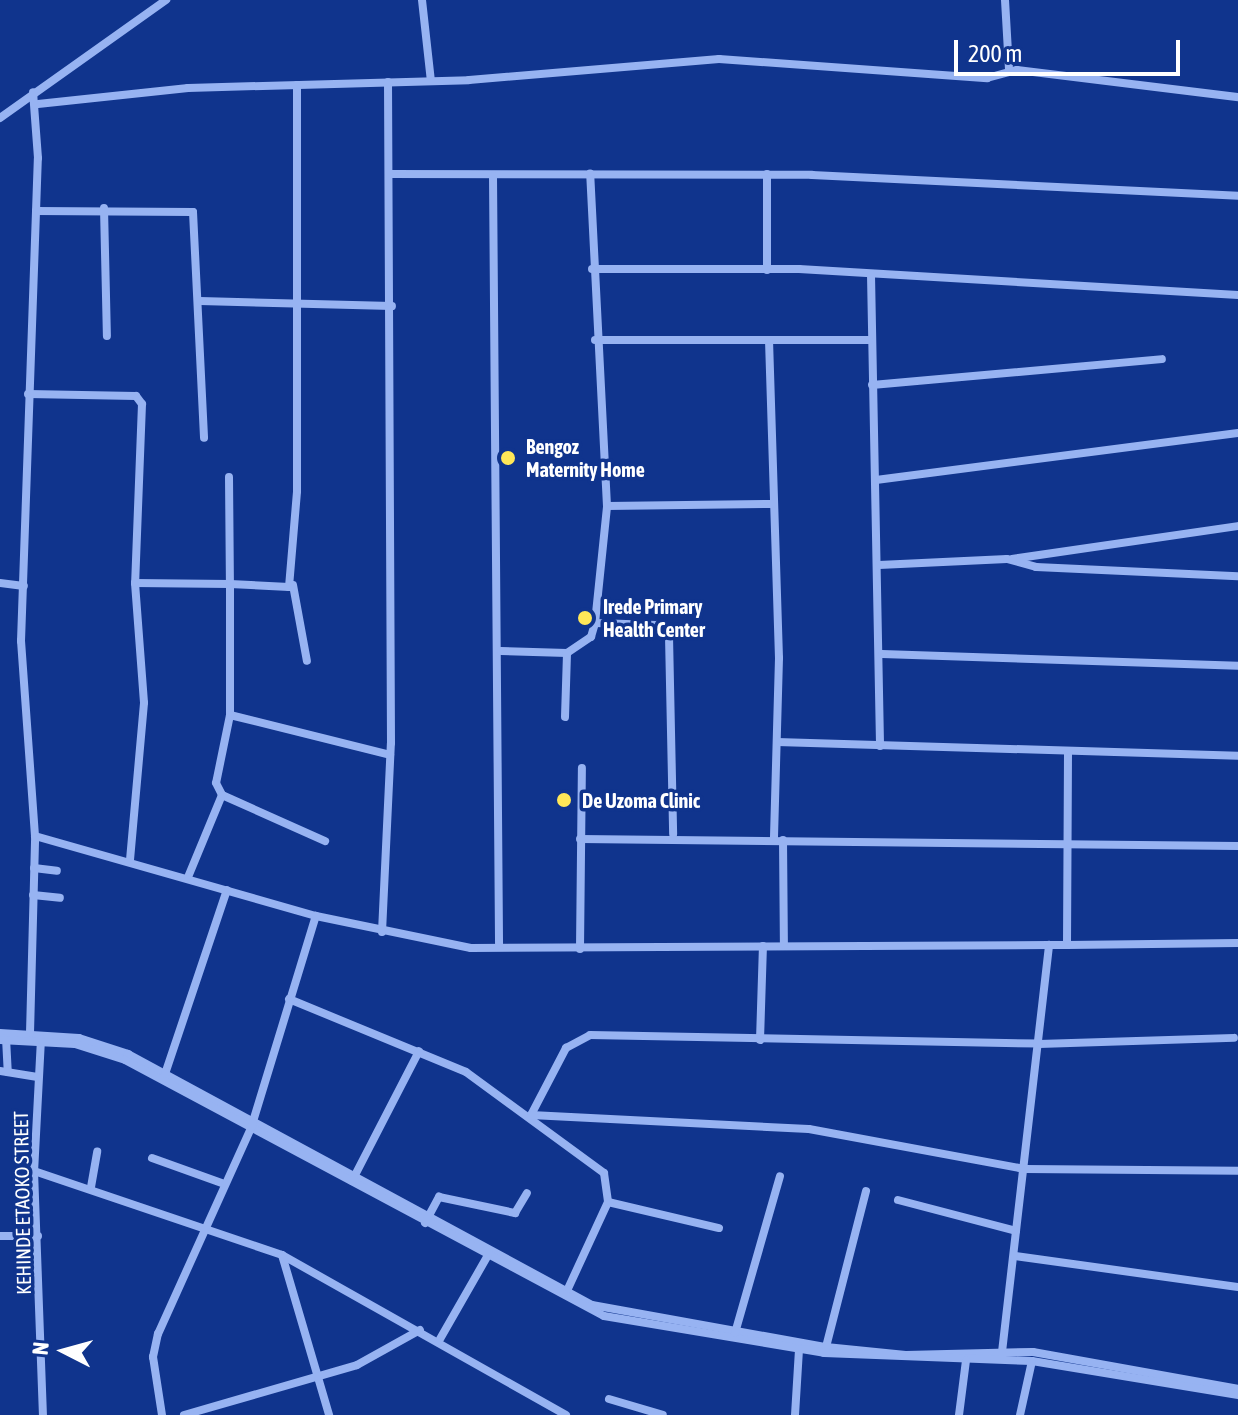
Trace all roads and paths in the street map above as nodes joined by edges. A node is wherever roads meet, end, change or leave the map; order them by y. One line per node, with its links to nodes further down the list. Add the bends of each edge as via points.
1 (166, 0): 8 (street)
2 (422, 0): 5 (street)
3 (1005, 0): 4 (street)
4 (1009, 70): 5 (street, via 987,78 719,59); 9 (street)
5 (431, 81): 6 (street)
6 (388, 82): 7 (street); 13 (street)
7 (297, 85): 10 (street); 24 (street)
8 (33, 92): 10 (street); 11 (street)
9 (1238, 97)
10 (38, 104): 18 (street)
11 (0, 118)
12 (590, 173): 14 (street); 15 (street); 19 (street)
13 (389, 174): 15 (street); 25 (street)
14 (767, 174): 16 (street); 20 (street)
15 (493, 176): 49 (street)
16 (1238, 196)
17 (104, 208): 18 (street); 23 (street, via 193,212); 26 (street)
18 (36, 211): 32 (street)
19 (592, 269): 20 (street); 27 (street)
20 (767, 270): 21 (street)
21 (871, 275): 22 (street); 29 (street)
22 (1238, 295)
23 (200, 301): 24 (street); 34 (street)
24 (298, 305): 25 (street); 46 (street)
25 (392, 306): 59 (street)
26 (107, 336)
27 (595, 340): 28 (street); 38 (street)
28 (769, 340): 29 (street); 37 (street)
29 (869, 340): 31 (street)
30 (1162, 359): 31 (street)
31 (872, 385): 36 (street)
32 (28, 394): 44 (street, via 140,398); 47 (street)
33 (1238, 433): 36 (street)
34 (204, 438)
35 (229, 477): 45 (street)
36 (876, 480): 41 (street)
37 (772, 504): 38 (street); 56 (street)
38 (607, 506): 48 (street)
39 (1238, 526): 40 (street)
40 (1007, 559): 41 (street); 42 (street, via 1036,567)
41 (879, 565): 51 (street)
42 (1238, 576)
43 (0, 583): 47 (street)
44 (135, 583): 45 (street); 70 (street, via 144,703)
45 (230, 584): 46 (street); 54 (street)
46 (293, 585): 52 (street)
47 (24, 586): 64 (street, via 21,691)
48 (595, 623): 50 (street, via 591,637); 63 (street, via 657,625 669,636)
49 (501, 651): 50 (street); 84 (street)
50 (567, 653): 55 (street)
51 (882, 654): 53 (street); 57 (street)
52 (307, 661)
53 (1238, 666)
54 (230, 715): 59 (street); 62 (street, via 216,783)
55 (565, 717)
56 (777, 742): 57 (street); 66 (street)
57 (880, 746): 58 (street)
58 (1068, 754): 60 (street); 69 (street)
59 (390, 755): 78 (street)
60 (1238, 756)
61 (582, 768): 65 (street)
62 (222, 795): 67 (street); 73 (street)
63 (673, 834): 65 (street); 66 (street)
64 (35, 836): 70 (street); 71 (street)
65 (580, 839): 85 (street)
66 (779, 840): 69 (street); 80 (street)
67 (325, 841)
68 (1238, 846): 69 (street)
69 (1069, 847): 82 (street)
70 (130, 859): 73 (street)
71 (34, 868): 72 (street); 75 (street)
72 (57, 871)
73 (188, 877): 74 (street)
74 (227, 890): 77 (street); 95 (street)
75 (33, 895): 76 (street); 87 (street)
76 (60, 898)
77 (316, 916): 78 (street); 86 (street)
78 (382, 932): 84 (street)
79 (1238, 943): 82 (street)
80 (784, 945): 81 (street); 83 (street)
81 (1049, 945): 82 (street); 92 (street)
82 (1067, 945)
83 (763, 946): 85 (street); 91 (street)
84 (499, 947): 85 (street)
85 (580, 949)
86 (289, 999): 93 (street); 98 (street)
87 (30, 1033): 88 (street); 95 (street, via 101,1044)
88 (3, 1036): 90 (street); 94 (street)
89 (1234, 1038): 92 (street)
90 (41, 1039): 95 (street, via 98,1050); 96 (street, KEHINDE ETAOKO STREET)
91 (760, 1040): 92 (street); 97 (street, via 575,1039)
92 (1039, 1044): 101 (street)
93 (419, 1051): 97 (street); 105 (street)
94 (4, 1072): 96 (street)
95 (164, 1075): 98 (street)
96 (38, 1077): 102 (street, KEHINDE ETAOKO STREET)
97 (531, 1115): 101 (street, via 809,1129); 111 (street, via 604,1173)
98 (252, 1124): 105 (street); 106 (street)
99 (97, 1152): 107 (street)
100 (152, 1158): 106 (street)
101 (1025, 1169): 103 (street); 115 (street)
102 (34, 1171): 107 (street); 117 (street, KEHINDE ETAOKO STREET)
103 (1238, 1171)
104 (780, 1176): 124 (street)
105 (352, 1181): 112 (street)
106 (222, 1183): 113 (street)
107 (91, 1187): 113 (street)
108 (866, 1191): 126 (street)
109 (527, 1193): 112 (street, via 515,1213 439,1197)
110 (898, 1200): 115 (street)
111 (608, 1202): 114 (street); 122 (street)
112 (425, 1223): 119 (street)
113 (201, 1224): 118 (street); 136 (street, via 153,1357)
114 (719, 1228)
115 (1016, 1231): 120 (street)
116 (0, 1236): 117 (street)
117 (38, 1236): 135 (street, KEHINDE ETAOKO STREET)
118 (282, 1255): 123 (street); 131 (street)
119 (487, 1256): 122 (street); 125 (street)
120 (1015, 1256): 121 (street); 128 (street)
121 (1238, 1287)
122 (564, 1295): 124 (street, via 629,1314); 127 (street, via 628,1322)
123 (420, 1330): 125 (street); 131 (street)
124 (735, 1333): 126 (street)
125 (440, 1339): 139 (street)
126 (826, 1347): 128 (street)
127 (799, 1349): 129 (street); 141 (street)
128 (1002, 1352): 132 (street)
129 (966, 1360): 130 (street); 142 (street)
130 (1032, 1361): 133 (street); 143 (street)
131 (316, 1379): 137 (street); 138 (street)
132 (1238, 1389)
133 (1238, 1395)
134 (609, 1399): 140 (street)
135 (43, 1415)
136 (162, 1415)
137 (184, 1415)
138 (329, 1415)
139 (566, 1415)
140 (663, 1415)
141 (795, 1415)
142 (959, 1415)
143 (1020, 1415)

